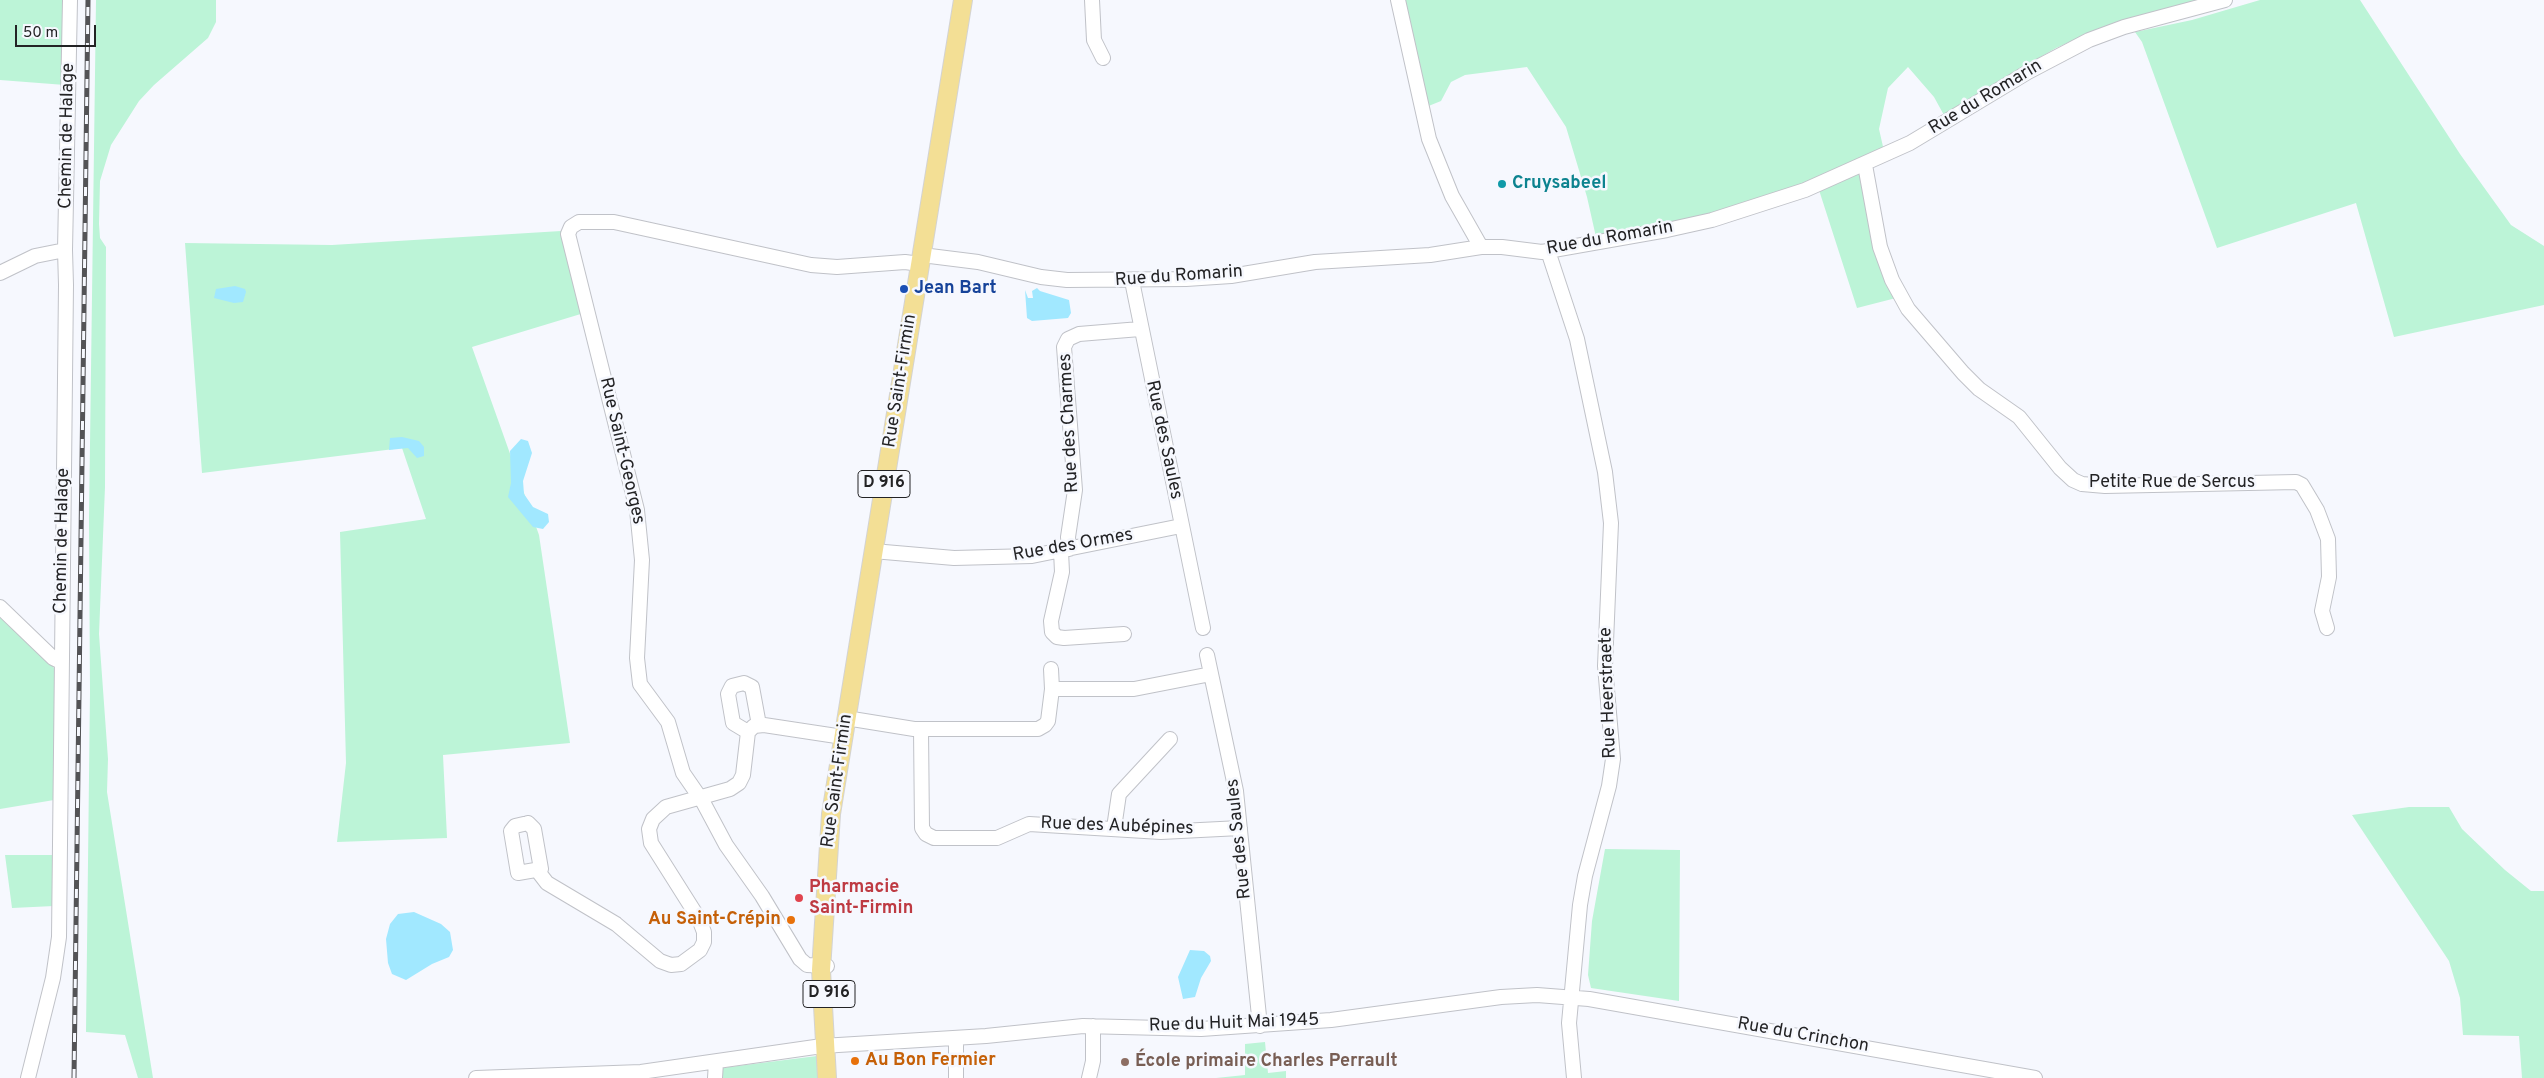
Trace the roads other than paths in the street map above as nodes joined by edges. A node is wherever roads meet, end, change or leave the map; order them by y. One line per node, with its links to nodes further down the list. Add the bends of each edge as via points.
1 (70, 0): 11 (street, Chemin de Halage)
2 (954, 0): 7 (main road, Rue Saint-Firmin / D 916)
3 (963, 0): 7 (main road, Rue Saint-Firmin / D 916)
4 (1092, 0): 8 (street, via 1094,40)
5 (1398, 0): 10 (street, via 1429,139 1452,196)
6 (2225, 0): 9 (street, Rue du Romarin, via 2124,27 2084,42 1940,126)
7 (958, 28): 13 (main road, Rue Saint-Firmin / D 916)
8 (1103, 58)
9 (1865, 165): 12 (street, Rue du Romarin, via 1796,194 1712,220); 22 (street, Petite Rue de Sercus, via 1880,247 1892,280 1908,309 1962,374 2019,417 2073,480 2106,486 2296,482 2302,485 2317,510 2328,539 2328,584 2322,611)
10 (1481, 247): 12 (street, Rue du Romarin); 15 (street, Rue du Romarin, via 1430,255 1315,262 1219,277)
11 (65, 250): 14 (street, via 34,256); 25 (street, Chemin de Halage)
12 (1548, 251): 38 (street, Rue Heerstraete, via 1577,339 1605,472 1611,523 1605,666 1612,767 1583,886)
13 (921, 259): 15 (street, Rue du Romarin, via 987,263 1050,279); 19 (main road, Rue Saint-Firmin / D 916); 33 (street, Rue Saint-Georges, via 837,267 811,265 614,222 584,221 575,224 570,231 569,244 637,510 642,560 637,658 639,678 646,694 668,722 681,768)
14 (0, 273)
15 (1132, 281): 16 (street, Rue des Saules)
16 (1140, 329): 17 (street, Rue des Saules); 18 (street, Rue des Charmes, via 1079,334 1068,339 1064,347 1075,490)
17 (1181, 526): 18 (street, Rue des Ormes); 21 (street, Rue des Saules)
18 (1065, 550): 19 (street, Rue des Ormes, via 1032,556 971,558); 23 (street, Rue des Charmes, via 1051,621 1052,632 1064,638)
19 (873, 551): 29 (main road, Rue Saint-Firmin / D 916)
20 (0, 607): 25 (street)
21 (1203, 628)
22 (2327, 628)
23 (1124, 634)
24 (1207, 655): 27 (street, Rue des Saules)
25 (61, 662): 44 (street, Chemin de Halage, via 58,944 53,978)
26 (1051, 669): 28 (street)
27 (1211, 674): 28 (street, via 1134,689); 35 (street, Rue des Saules, via 1233,774)
28 (1052, 689): 30 (street, via 1048,721 1038,729)
29 (846, 718): 30 (street); 31 (main road, Rue Saint-Firmin / D 916)
30 (921, 730): 34 (street, Rue des Aubépines, via 922,825 928,836 937,839 997,838 1029,824)
31 (843, 737): 33 (street, via 753,729 739,783); 37 (main road, Rue Saint-Firmin / D 916, via 829,828)
32 (1170, 739): 34 (street, via 1119,794)
33 (700, 797): 36 (street, via 661,810 649,829 651,843 703,928 702,946 687,961 676,965 660,961 616,924 547,883); 37 (street, Rue Saint-Georges, via 726,846 800,960 807,965)
34 (1114, 828): 35 (street, Rue des Aubépines, via 1169,832)
35 (1240, 828): 40 (street, Rue des Saules)
36 (537, 870)
37 (824, 966): 42 (main road, Rue Saint-Firmin / D 916)
38 (1572, 997): 40 (street, Rue du Huit Mai 1945, via 1507,997 1354,1018); 51 (street, Rue Heerstraete, via 1569,1040); 52 (street, Rue du Crinchon)
39 (1093, 1026): 40 (street, Rue du Huit Mai 1945, via 1180,1029); 41 (street, Rue du Huit Mai 1945); 50 (street, via 1093,1062)
40 (1260, 1026)
41 (956, 1038): 42 (street, Rue du Huit Mai 1945); 49 (street)
42 (830, 1046): 43 (street, Rue du Huit Mai 1945); 47 (main road, D 916); 48 (main road, D 916)
43 (716, 1062): 45 (street, Rue du Huit Mai 1945, via 635,1072); 46 (street)
44 (28, 1078)
45 (476, 1078)
46 (715, 1078)
47 (827, 1078)
48 (837, 1078)
49 (956, 1078)
50 (1089, 1078)
51 (1574, 1078)
52 (2035, 1078)

